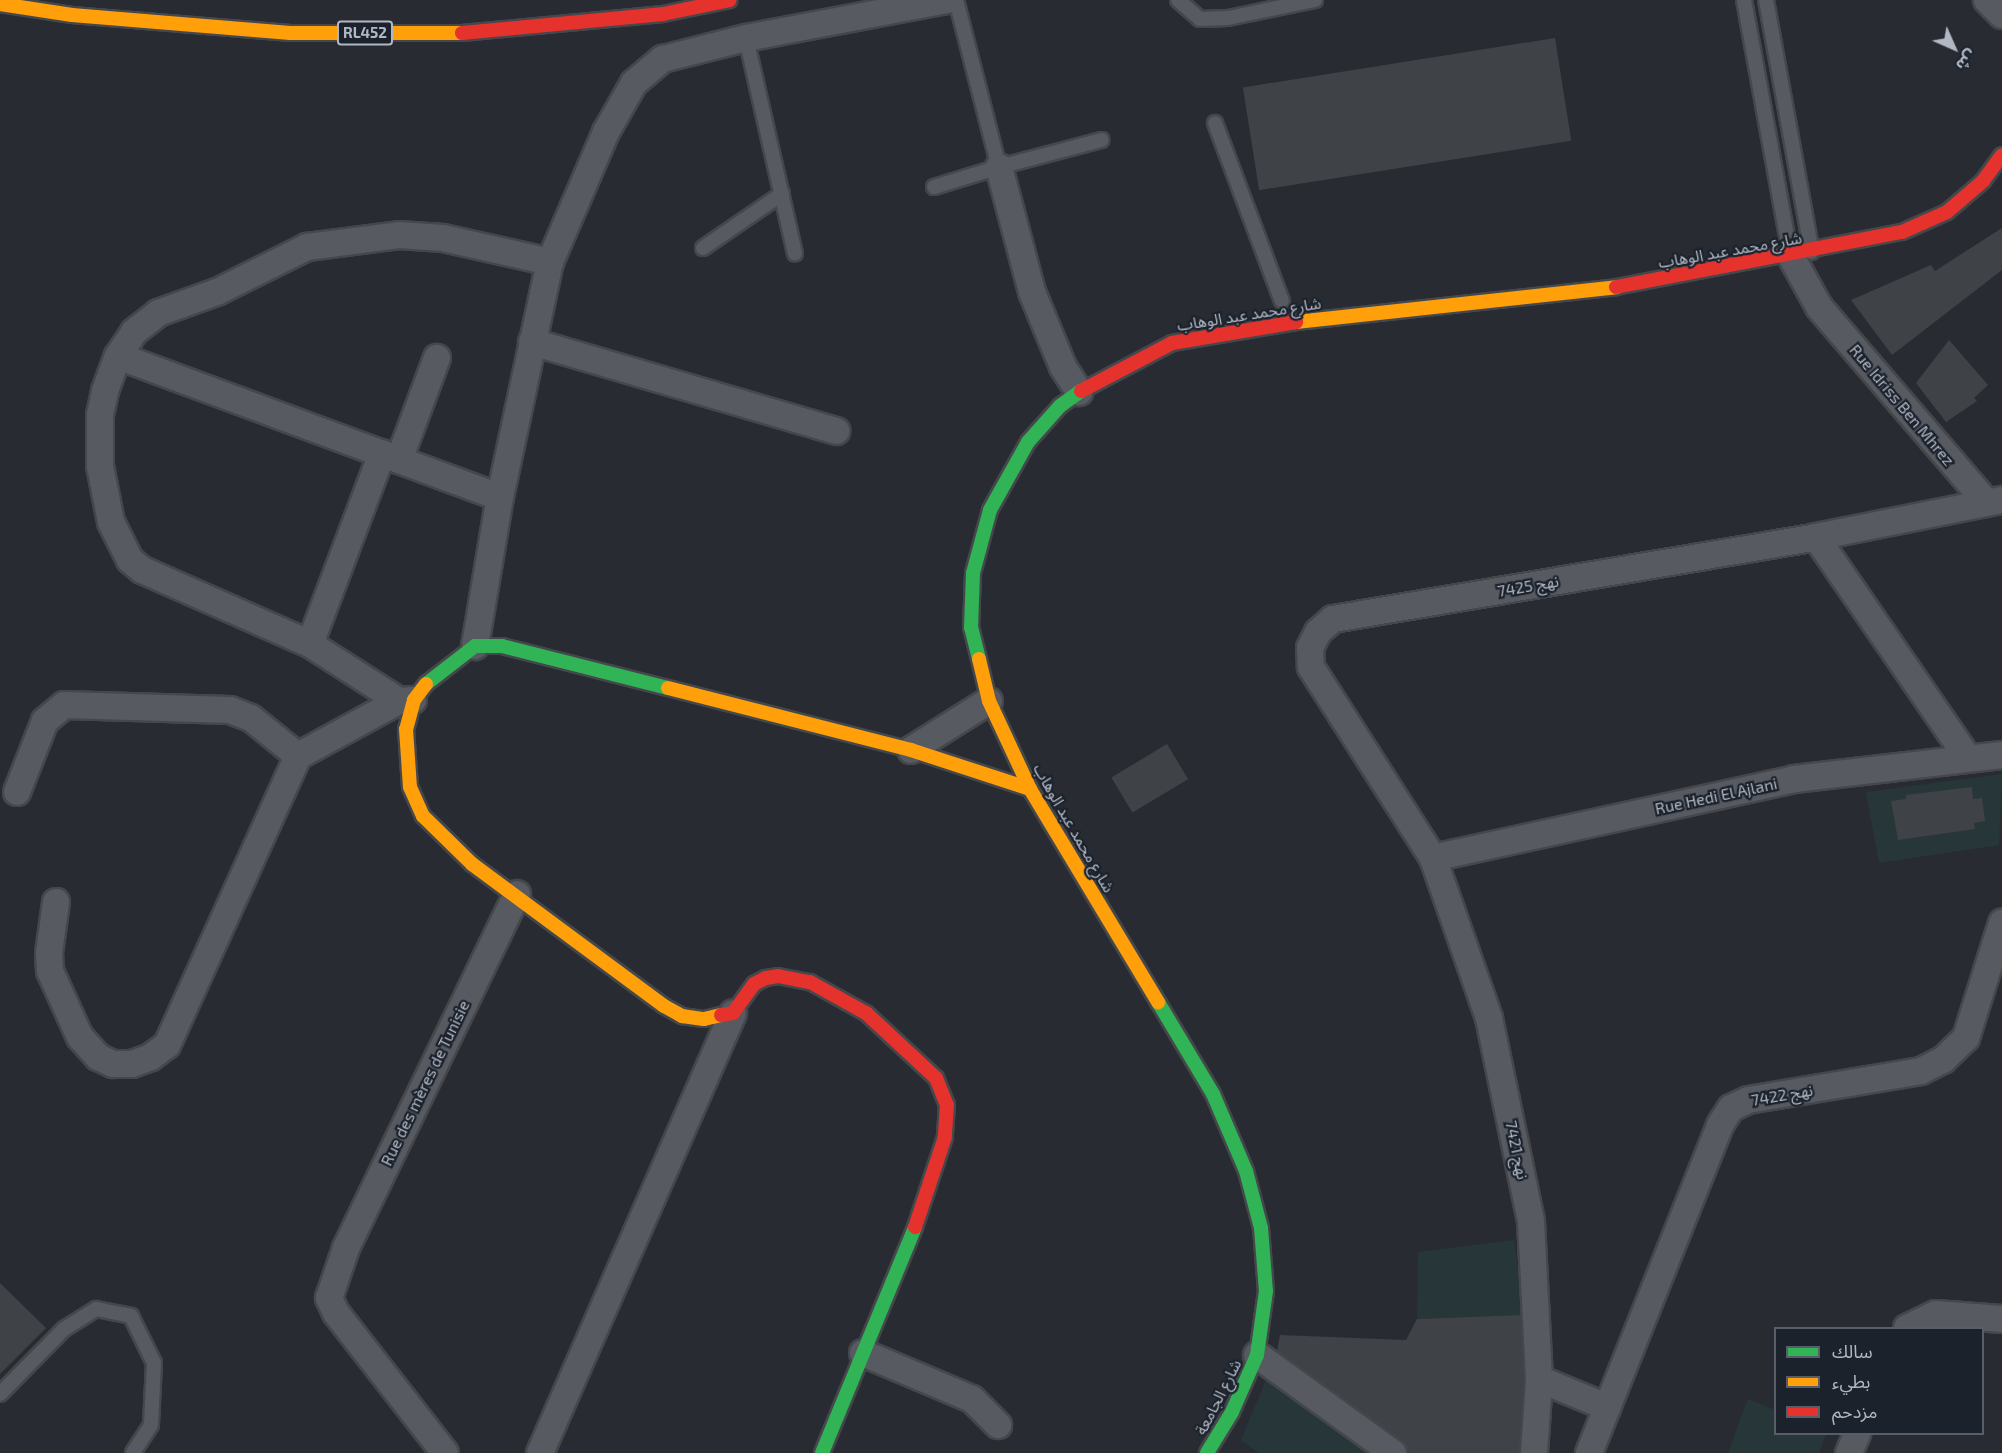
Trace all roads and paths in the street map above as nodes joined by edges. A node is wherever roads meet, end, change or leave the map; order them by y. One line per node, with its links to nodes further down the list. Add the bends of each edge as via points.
1 (730, 0): 9 (main road, RL452, via 663,14 466,33 290,33 103,18)
2 (948, 0): 11 (street)
3 (956, 0): 15 (lane)
4 (1178, 0): 5 (lane, via 1200,20)
5 (1315, 0)
6 (1744, 0): 20 (lane)
7 (1766, 0): 20 (lane)
8 (1987, 0): 10 (street)
9 (0, 4)
10 (2002, 15)
11 (746, 38): 17 (lane); 21 (street, via 663,59 634,83 606,132)
12 (1215, 123): 22 (lane)
13 (1101, 140): 15 (lane)
14 (2002, 155): 20 (main road, شارع محمد عبد الوهاب, via 1983,181 1947,212 1902,232)
15 (999, 167): 16 (lane); 26 (street, via 1032,292 1063,367)
16 (934, 187)
17 (783, 194): 18 (lane); 19 (lane)
18 (703, 248)
19 (795, 253)
20 (1801, 254): 26 (main road, شارع محمد عبد الوهاب, via 1617,287 1278,324 1172,343); 30 (street, Rue Idriss Ben Mhrez, via 1819,307)
21 (550, 262): 23 (street); 24 (street, via 432,237 399,235 307,247 217,292 158,313 134,333)
22 (1282, 302)
23 (532, 342): 27 (street); 29 (street)
24 (118, 356): 28 (street); 32 (street, via 100,415 100,466 111,522 130,560 142,570)
25 (437, 358): 28 (street)
26 (1079, 392): 35 (main road, شارع محمد عبد الوهاب, via 1060,406 1028,442 990,510 973,573 971,628)
27 (836, 431)
28 (391, 457): 29 (street); 32 (street)
29 (500, 497): 33 (street)
30 (1994, 501): 31 (street, نهج 7425)
31 (1816, 537): 39 (street); 42 (street, نهج 7425, via 1333,619 1318,632 1310,648 1311,667)
32 (310, 644): 34 (street)
33 (475, 646): 34 (main road); 36 (main road, via 537,653)
34 (406, 700): 38 (street); 43 (main road, via 410,787 423,816 454,849)
35 (989, 701): 36 (street); 40 (main road, شارع محمد عبد الوهاب)
36 (911, 750): 40 (main road)
37 (2002, 754): 39 (street, Rue Hedi El Ajlani)
38 (298, 756): 41 (street, via 251,718 230,710 64,705 45,721); 44 (street, via 167,1045 151,1057 132,1064 113,1064 98,1057 80,1037 50,971 48,953)
39 (1968, 758): 42 (street, Rue Hedi El Ajlani, via 1794,778)
40 (1029, 789): 50 (main road, شارع محمد عبد الوهاب, via 1214,1094 1246,1171 1261,1228 1266,1291)
41 (17, 792)
42 (1433, 858): 51 (street, نهج 7421, via 1489,1018 1531,1221)
43 (517, 894): 46 (main road, via 663,1006 682,1016 704,1019); 57 (street, Rue des mères de Tunisie, via 335,1274 329,1298 336,1313)
44 (57, 902)
45 (2002, 923): 53 (street, نهج 7422, via 1966,1038 1943,1060 1921,1071 1748,1100 1731,1108 1720,1125)
46 (733, 1013): 49 (main road, via 754,984 766,978 778,976 810,982 866,1013 936,1078 947,1105 945,1137 930,1191); 58 (street)
47 (2002, 1318): 48 (street, via 1936,1314)
48 (1910, 1327)
49 (863, 1353): 54 (street, via 972,1398); 59 (main road)
50 (1257, 1356): 60 (main road, شارع الجامعة, via 1232,1412); 61 (street)
51 (1539, 1378): 53 (street); 62 (street, نهج 7421)
52 (0, 1394): 56 (lane, via 64,1329 96,1309 131,1316 154,1364 152,1425)
53 (1607, 1407): 63 (street, نهج 7422)
54 (998, 1425)
55 (1857, 1435): 64 (street)
56 (133, 1453)
57 (445, 1453)
58 (540, 1453)
59 (822, 1453)
60 (1207, 1453)
61 (1393, 1453)
62 (1534, 1453)
63 (1589, 1453)
64 (1849, 1453)

